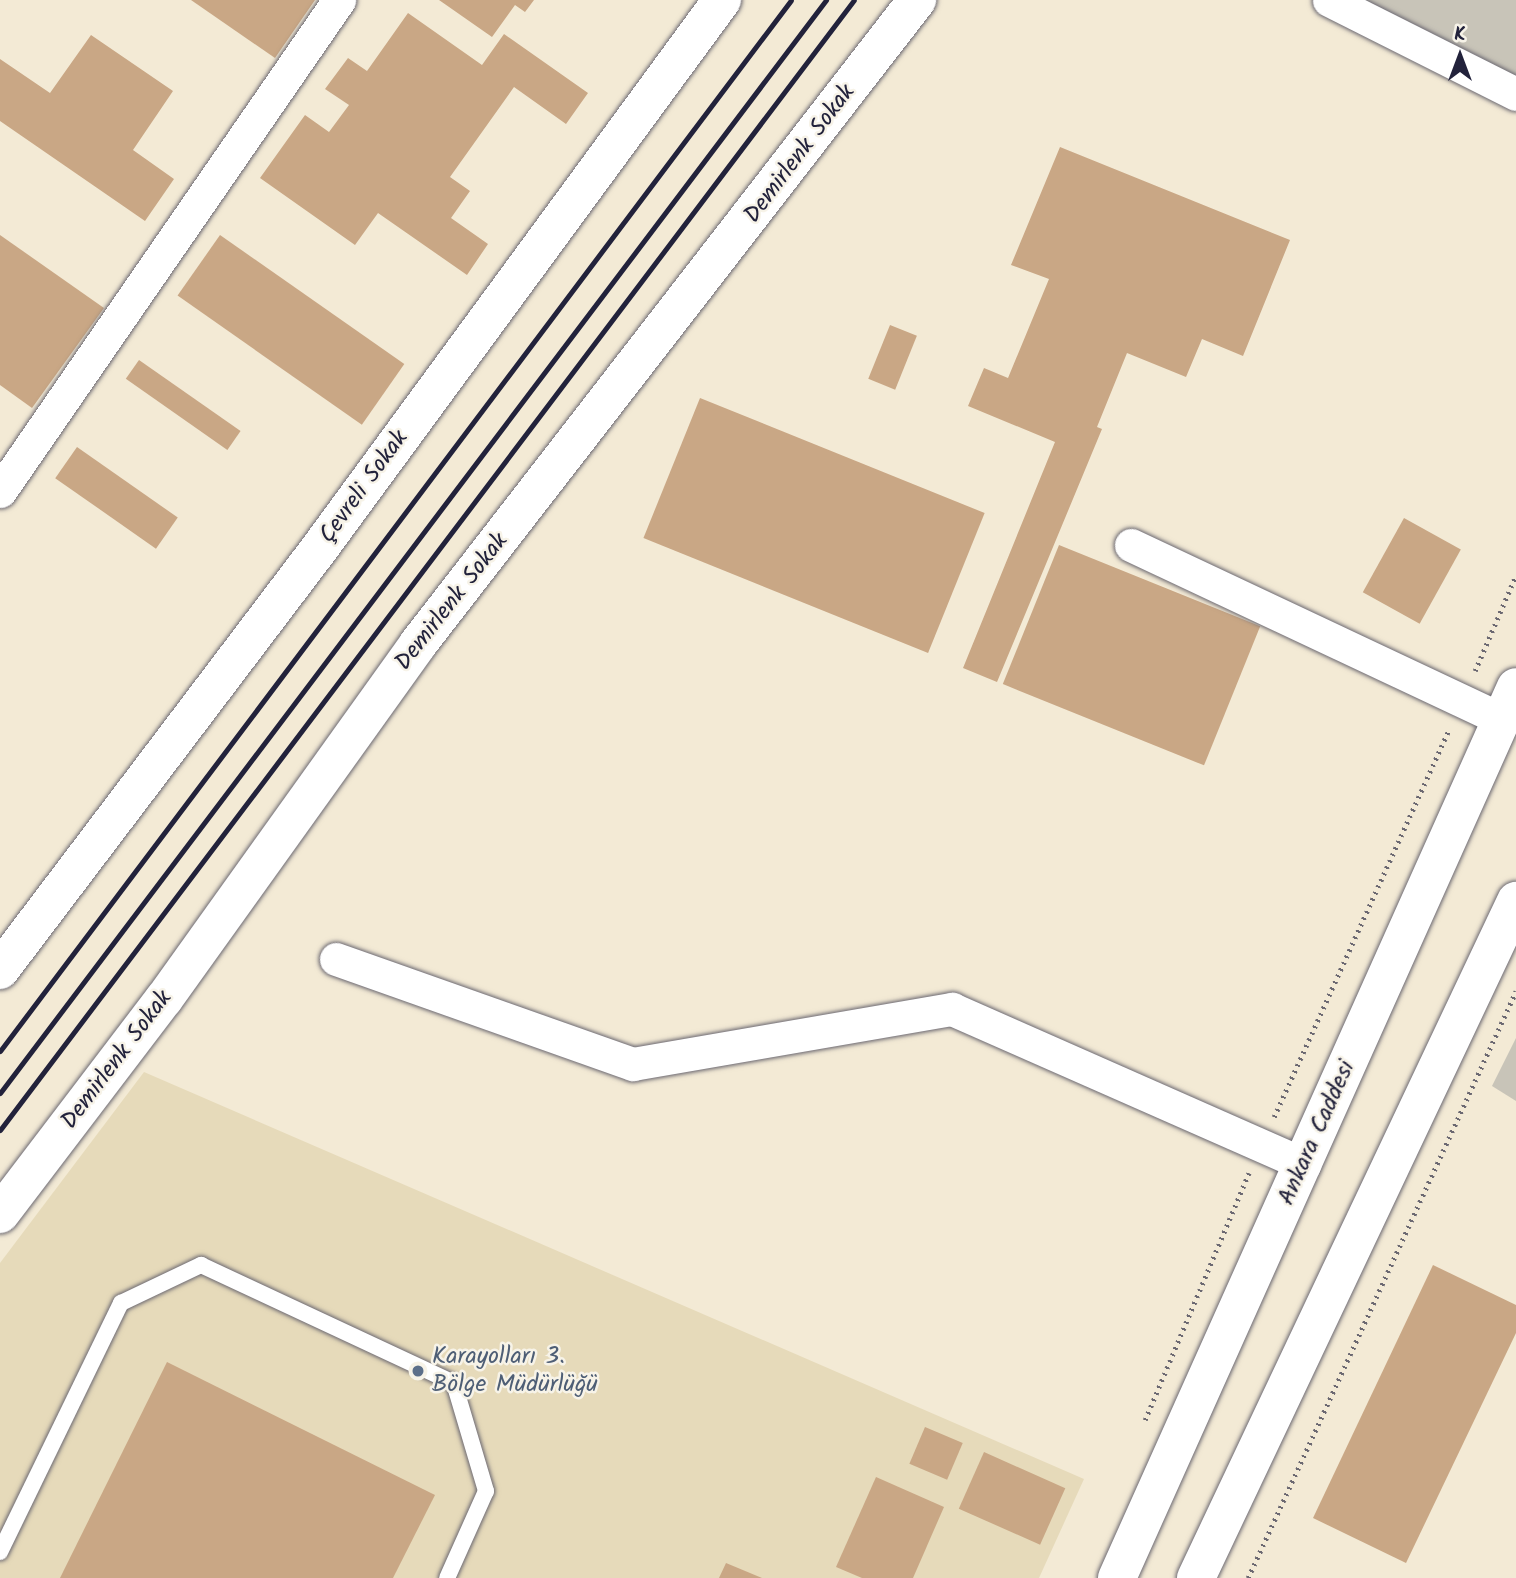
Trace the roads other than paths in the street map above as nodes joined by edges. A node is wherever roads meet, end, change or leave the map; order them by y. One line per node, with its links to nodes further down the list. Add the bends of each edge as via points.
1 (339, 0): 6 (street)
2 (722, 0): 11 (street, Çevreli Sokak, via 319,549)
3 (917, 0): 13 (street, Demirlenk Sokak, via 418,644 164,999)
4 (1329, 0): 5 (street)
5 (1516, 94)
6 (0, 491)
7 (1131, 545): 8 (street, via 1462,700)
8 (1508, 703): 12 (street, Ankara Caddesi)
9 (1516, 901): 17 (street)
10 (336, 959): 12 (street, via 633,1063 952,1009)
11 (0, 970)
12 (1304, 1164): 16 (street, Ankara Caddesi)
13 (0, 1214)
14 (0, 1552): 15 (lane, via 121,1303 201,1265 454,1383 486,1491)
15 (447, 1578)
16 (1117, 1578)
17 (1196, 1578)

